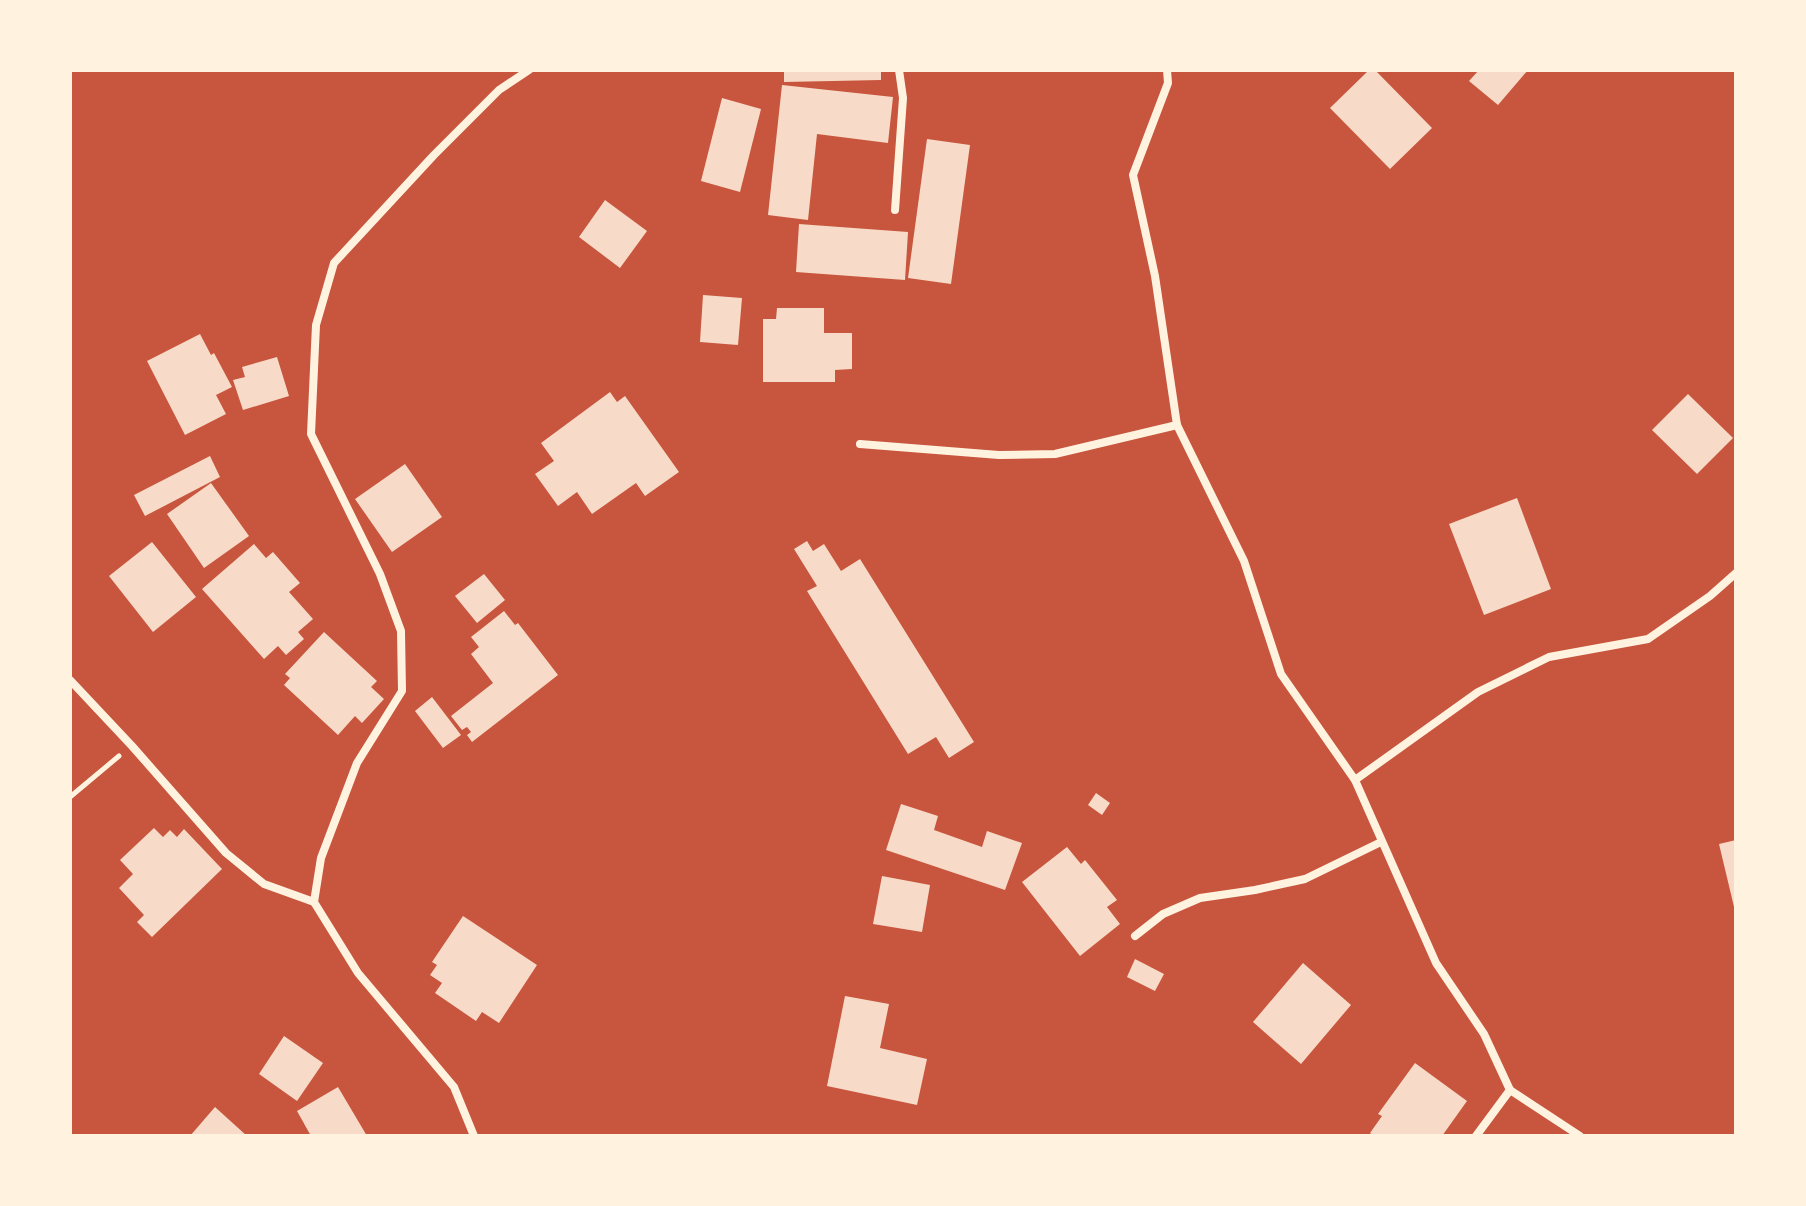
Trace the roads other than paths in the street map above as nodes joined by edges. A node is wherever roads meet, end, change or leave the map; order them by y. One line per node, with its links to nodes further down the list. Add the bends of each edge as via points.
1 (529, 70): 11 (street, via 499,90 334,263 316,325 311,434 380,574 401,631 402,691 357,763 321,858)
2 (899, 70): 4 (street, via 903,98)
3 (1167, 70): 5 (street, via 1168,83 1133,175 1155,276)
4 (895, 210)
5 (1177, 425): 6 (street, via 1055,454); 9 (street, via 1244,561 1281,674)
6 (860, 444)
7 (1736, 573): 9 (street, via 1648,639 1549,657 1478,692)
8 (70, 680): 11 (street, via 226,853 264,884)
9 (1355, 780): 10 (street)
10 (1381, 842): 12 (street, via 1305,879 1200,898 1163,914); 13 (street, via 1436,963 1484,1034)
11 (314, 902): 14 (street, via 358,973 454,1087)
12 (1135, 936)
13 (1510, 1090): 15 (street); 16 (street)
14 (474, 1136)
15 (1476, 1136)
16 (1580, 1136)

